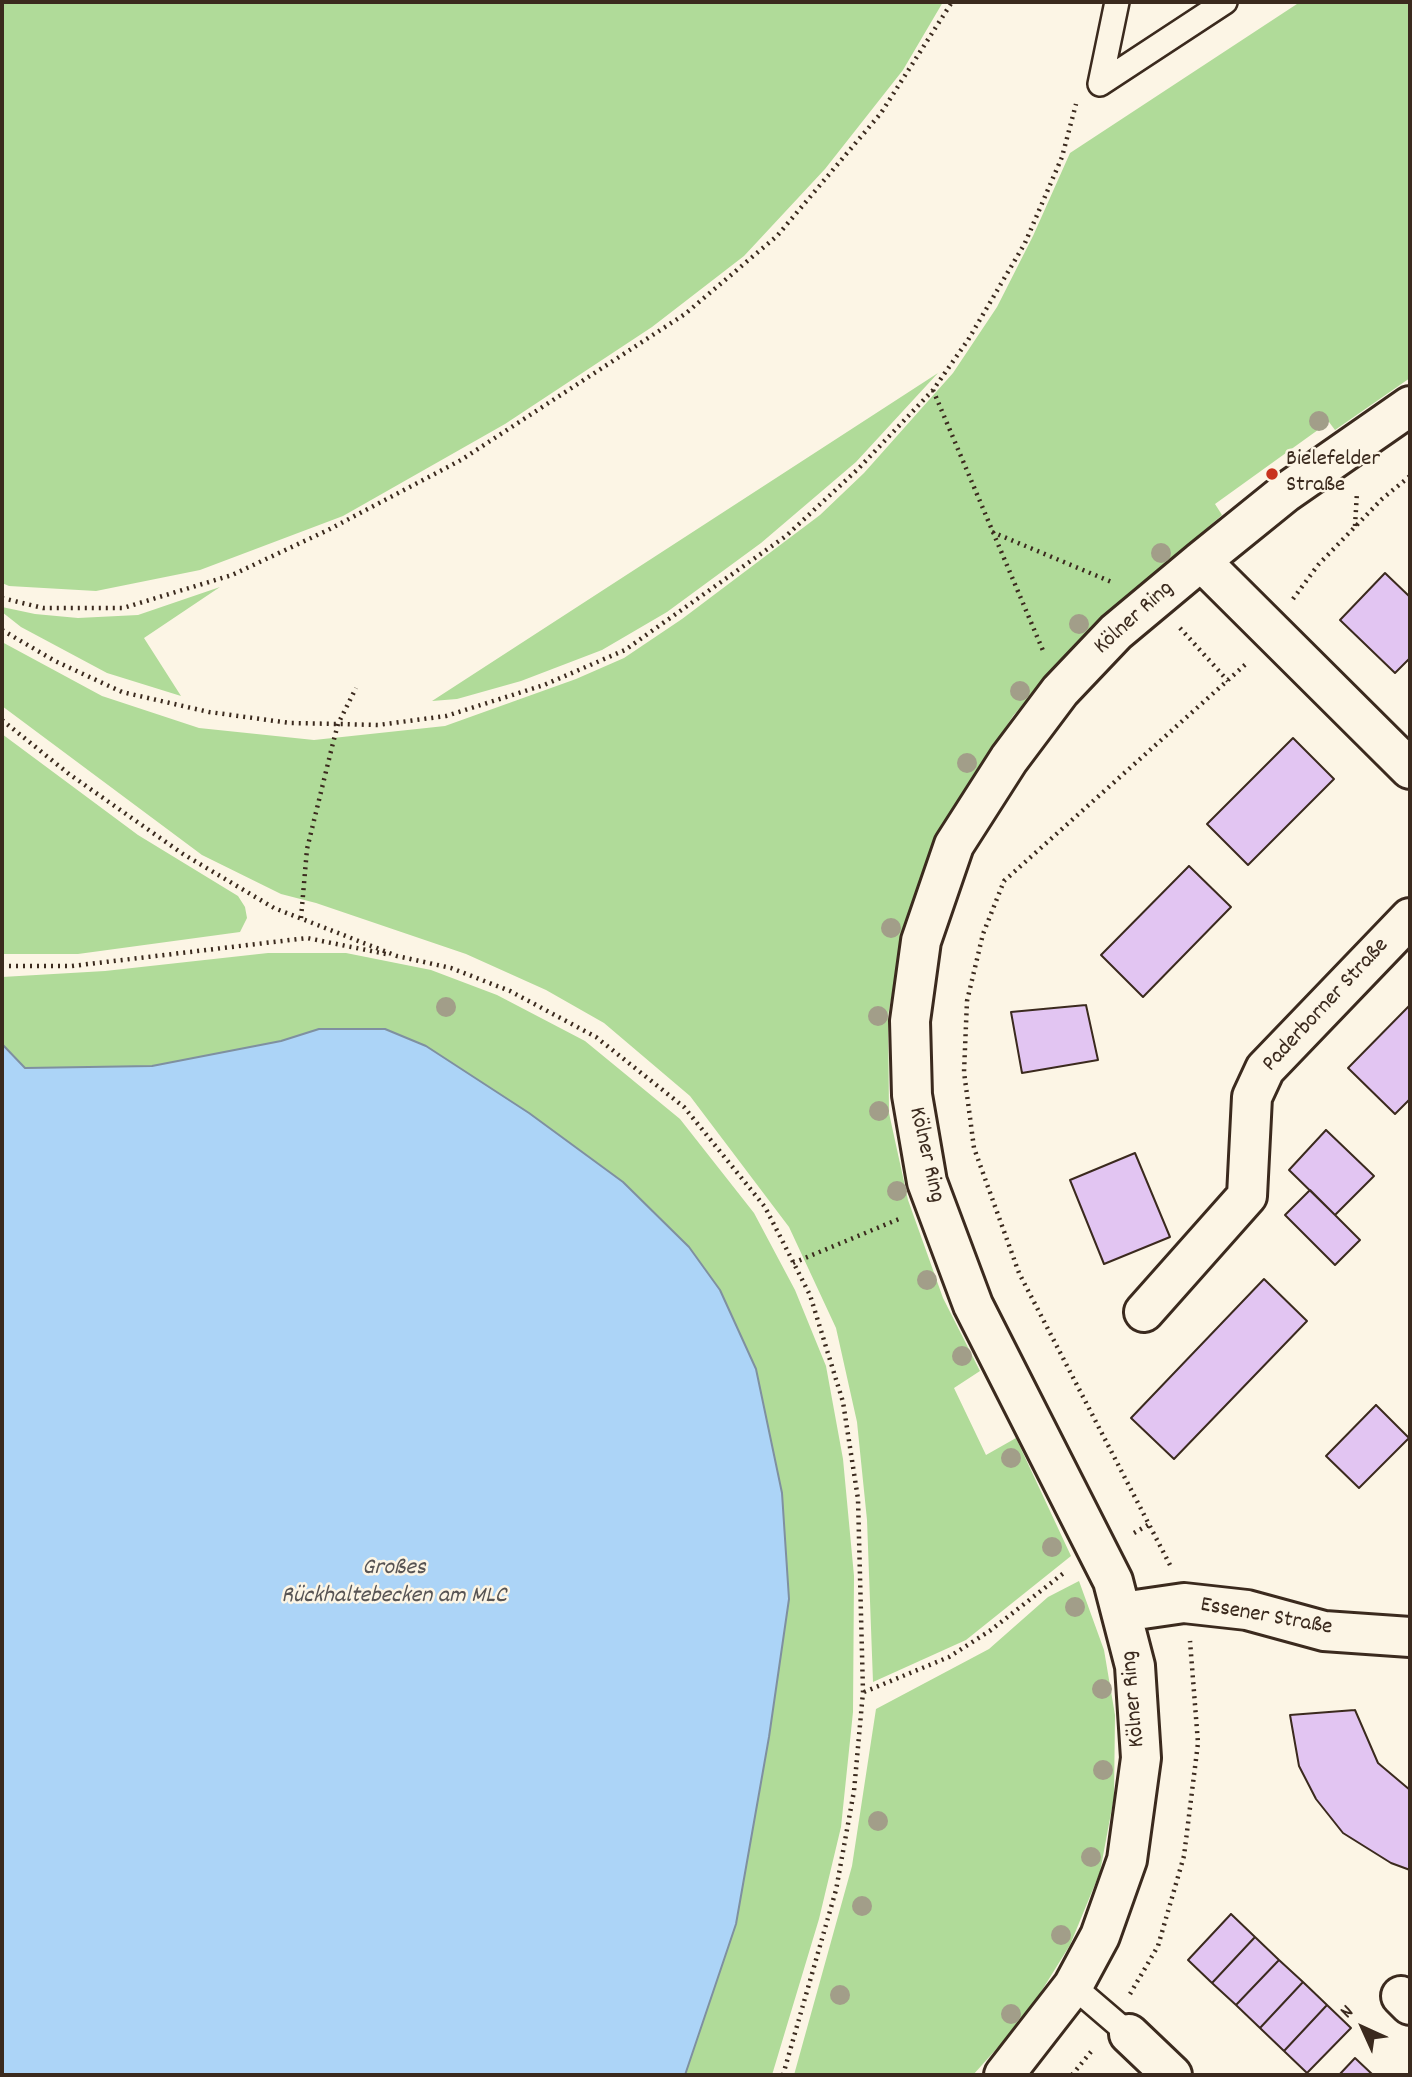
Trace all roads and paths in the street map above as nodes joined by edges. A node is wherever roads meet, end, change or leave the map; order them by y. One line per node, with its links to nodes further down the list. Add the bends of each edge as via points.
1 (952, 2): 10 (path, via 881,113 777,236 685,314 461,460 328,530 220,579 124,608 43,608)
2 (1117, 2): 3 (lane, via 1100,84)
3 (1225, 2)
4 (1062, 157): 5 (path, via 1025,243)
5 (933, 390): 8 (path); 18 (path, via 786,536 625,650 544,685 446,716 377,725)
6 (1410, 406): 9 (street, Kölner Ring)
7 (1410, 476): 13 (path, via 1381,499 1318,565)
8 (992, 532): 11 (path); 16 (path)
9 (1200, 561): 11 (street, Kölner Ring); 13 (street)
10 (2, 598)
11 (1154, 600): 14 (path); 16 (street, Kölner Ring)
12 (2, 630): 18 (path, via 122,692 209,712)
13 (1271, 631): 14 (path); 19 (street)
14 (1228, 681): 27 (path, via 1004,881 983,934 967,1001 964,1072 974,1148 1019,1273 1148,1525)
15 (356, 688): 18 (path)
16 (1060, 691): 24 (street, Kölner Ring, via 954,845 921,941 911,1021 912,1095)
17 (2, 720): 20 (path, via 69,774 183,854 274,908)
18 (338, 724): 20 (path, via 307,849)
19 (1410, 769)
20 (301, 918): 22 (path)
21 (1410, 918): 26 (street, Paderborner Straße, via 1265,1069 1252,1097 1247,1196)
22 (397, 956): 23 (path, via 307,939 72,966); 25 (path, via 451,968 510,991 596,1037 684,1107 765,1207)
23 (2, 966)
24 (933, 1199): 25 (path, via 913,1214); 27 (street, Kölner Ring, via 973,1305)
25 (793, 1263): 30 (path, via 810,1296 843,1402 858,1499)
26 (1144, 1312)
27 (1100, 1553): 28 (street, Kölner Ring); 30 (path, via 1066,1571 949,1657)
28 (1122, 1612): 29 (street, Essener Straße, via 1184,1603 1247,1610 1324,1631); 31 (street, Kölner Ring, via 1135,1666 1140,1758 1129,1847 1100,1936)
29 (1410, 1637)
30 (863, 1692): 33 (path, via 836,1890)
31 (1073, 1986): 32 (lane); 34 (street, Kölner Ring)
32 (1129, 2034): 35 (street)
33 (783, 2075)
34 (1004, 2075)
35 (1172, 2075)

